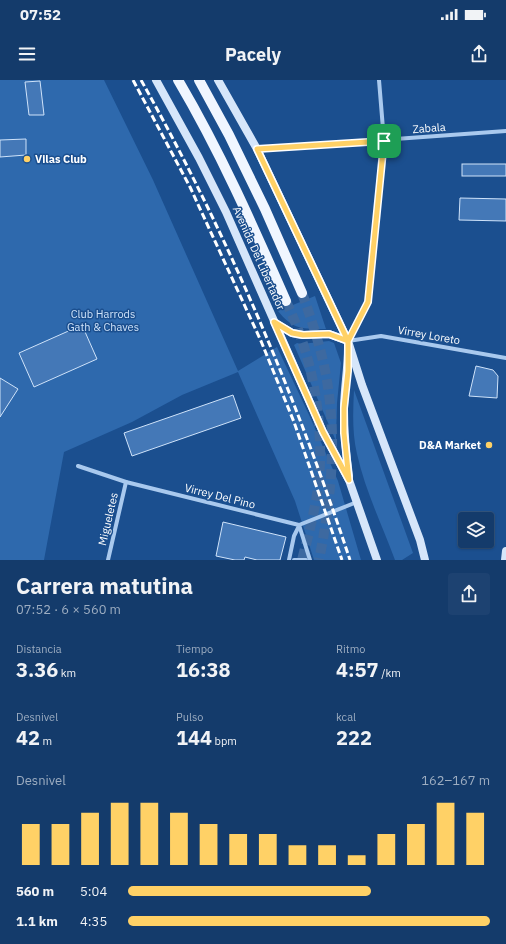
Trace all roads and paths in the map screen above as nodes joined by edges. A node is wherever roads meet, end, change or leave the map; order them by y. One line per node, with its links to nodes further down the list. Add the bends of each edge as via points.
1 (156, 80): 11 (main road, Avenida Del Libertador, via 226,212)
2 (178, 80): 10 (main road, Avenida Del Libertador, via 216,148)
3 (199, 80): 9 (main road, via 229,135)
4 (218, 80): 8 (main road)
5 (379, 80): 7 (street)
6 (506, 131): 7 (street, Zabala)
7 (384, 141): 8 (street, Zabala); 12 (street, via 368,302)
8 (257, 149): 12 (main road)
9 (302, 293)
10 (286, 301)
11 (274, 322): 12 (main road, via 292,333 329,334); 15 (main road, Avenida Del Libertador, via 323,432)
12 (348, 341): 13 (street, Virrey Loreto, via 381,336); 15 (main road, via 344,433); 26 (main road)
13 (506, 358)
14 (78, 466): 16 (street, Virrey Del Pino)
15 (349, 480): 17 (main road, Avenida Del Libertador)
16 (126, 482): 18 (street, Virrey Del Pino); 20 (street, Migueletes)
17 (357, 502): 18 (street); 25 (main road, Avenida Del Libertador)
18 (299, 525): 21 (street); 24 (street)
19 (506, 551): 27 (main road)
20 (108, 560)
21 (289, 560)
22 (294, 560): 23 (street)
23 (306, 560)
24 (310, 560)
25 (377, 560)
26 (425, 560)
27 (505, 560)

